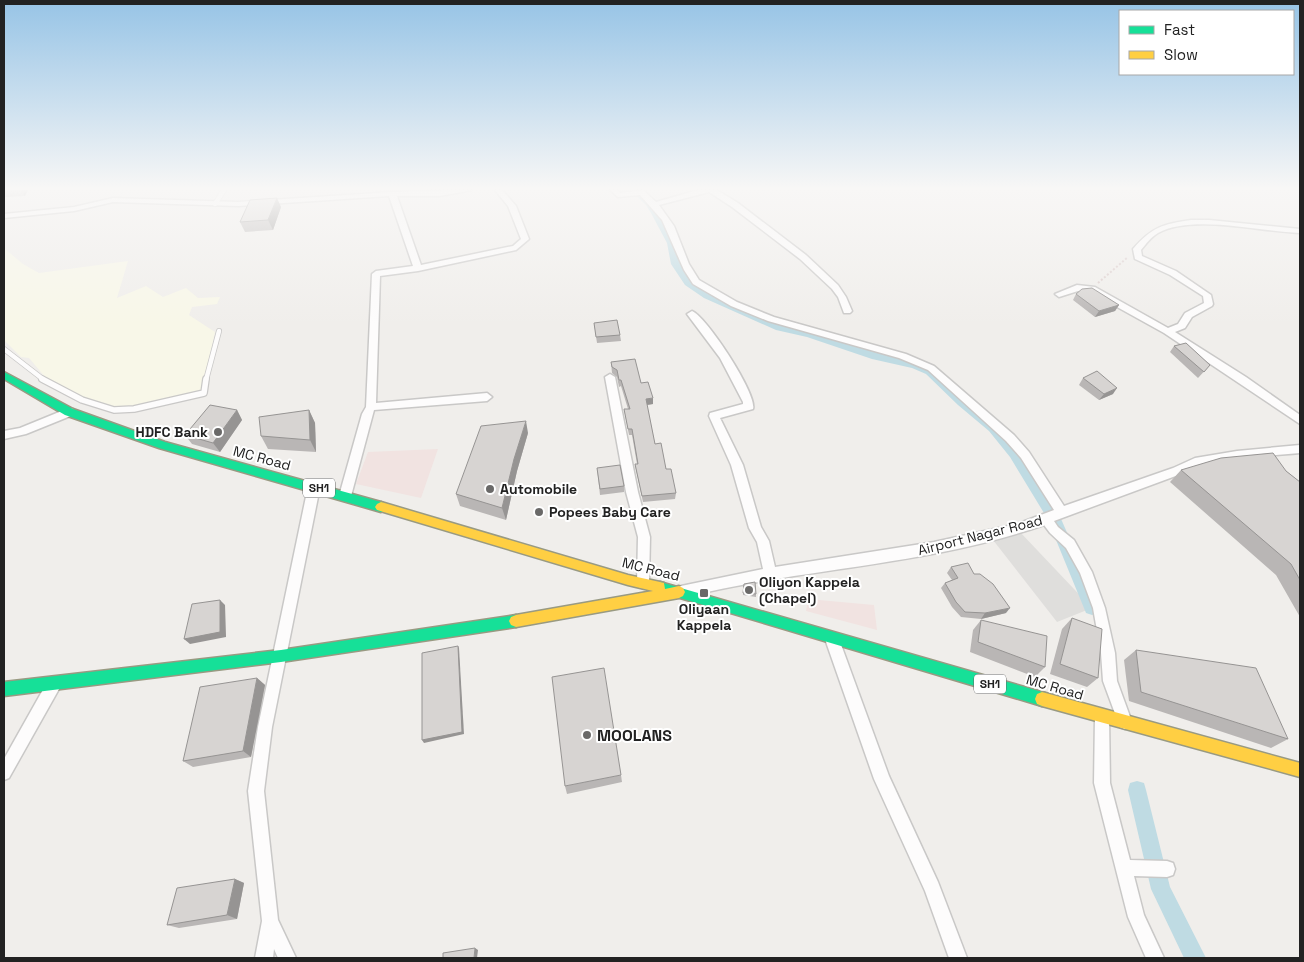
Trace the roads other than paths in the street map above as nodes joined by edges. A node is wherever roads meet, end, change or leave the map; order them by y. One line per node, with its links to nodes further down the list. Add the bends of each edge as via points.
1 (406, 235): 6 (street)
2 (523, 235): 6 (street, via 526,239 516,248)
3 (675, 235): 23 (street, via 689,274 696,282 757,316 931,368 1010,438 1025,455)
4 (775, 235): 8 (street, via 836,287)
5 (1151, 235): 11 (street, via 1137,249 1138,257 1173,273 1207,295 1210,304 1188,315 1182,326)
6 (418, 268): 16 (street, via 376,274)
7 (1059, 294): 11 (street, via 1077,288 1092,289)
8 (847, 311)
9 (692, 314): 25 (street, via 716,344 748,402 749,406 714,416 737,465 755,528 764,541)
10 (219, 331): 12 (lane, via 204,393 128,410 114,410 82,400 47,384)
11 (1167, 331): 18 (street)
12 (4, 349)
13 (4, 375): 17 (main road, MC Road / SH1)
14 (610, 377): 26 (street, via 644,537)
15 (487, 397): 16 (street)
16 (371, 407): 22 (street)
17 (68, 412): 19 (street); 21 (main road, MC Road / SH1, via 163,445)
18 (1300, 420)
19 (4, 435)
20 (1300, 449): 23 (street, Airport Nagar Road, via 1195,462)
21 (314, 487): 22 (main road, MC Road / SH1); 29 (street)
22 (345, 496): 26 (main road, MC Road / SH1)
23 (1061, 512): 24 (street, Airport Nagar Road)
24 (1050, 524): 25 (street, Airport Nagar Road, via 938,547); 33 (street, via 1070,544 1086,572 1099,608 1110,681)
25 (770, 574): 27 (street, Airport Nagar Road)
26 (643, 583): 27 (main road, MC Road / SH1)
27 (681, 592): 28 (main road, MC Road / SH1); 29 (main road, via 505,623)
28 (832, 639): 32 (main road, MC Road / SH1); 41 (street, via 882,779 932,888)
29 (281, 656): 30 (main road); 38 (street, via 265,727 256,791)
30 (54, 684): 31 (main road); 35 (street)
31 (4, 690)
32 (1102, 716): 33 (main road, MC Road / SH1); 36 (street, via 1102,783)
33 (1125, 722): 34 (main road, MC Road / SH1)
34 (1300, 770)
35 (4, 773)
36 (1124, 868): 37 (street); 42 (street, via 1136,917)
37 (1167, 869)
38 (270, 921): 39 (street); 40 (street)
39 (264, 958)
40 (287, 958)
41 (958, 958)
42 (1155, 958)

